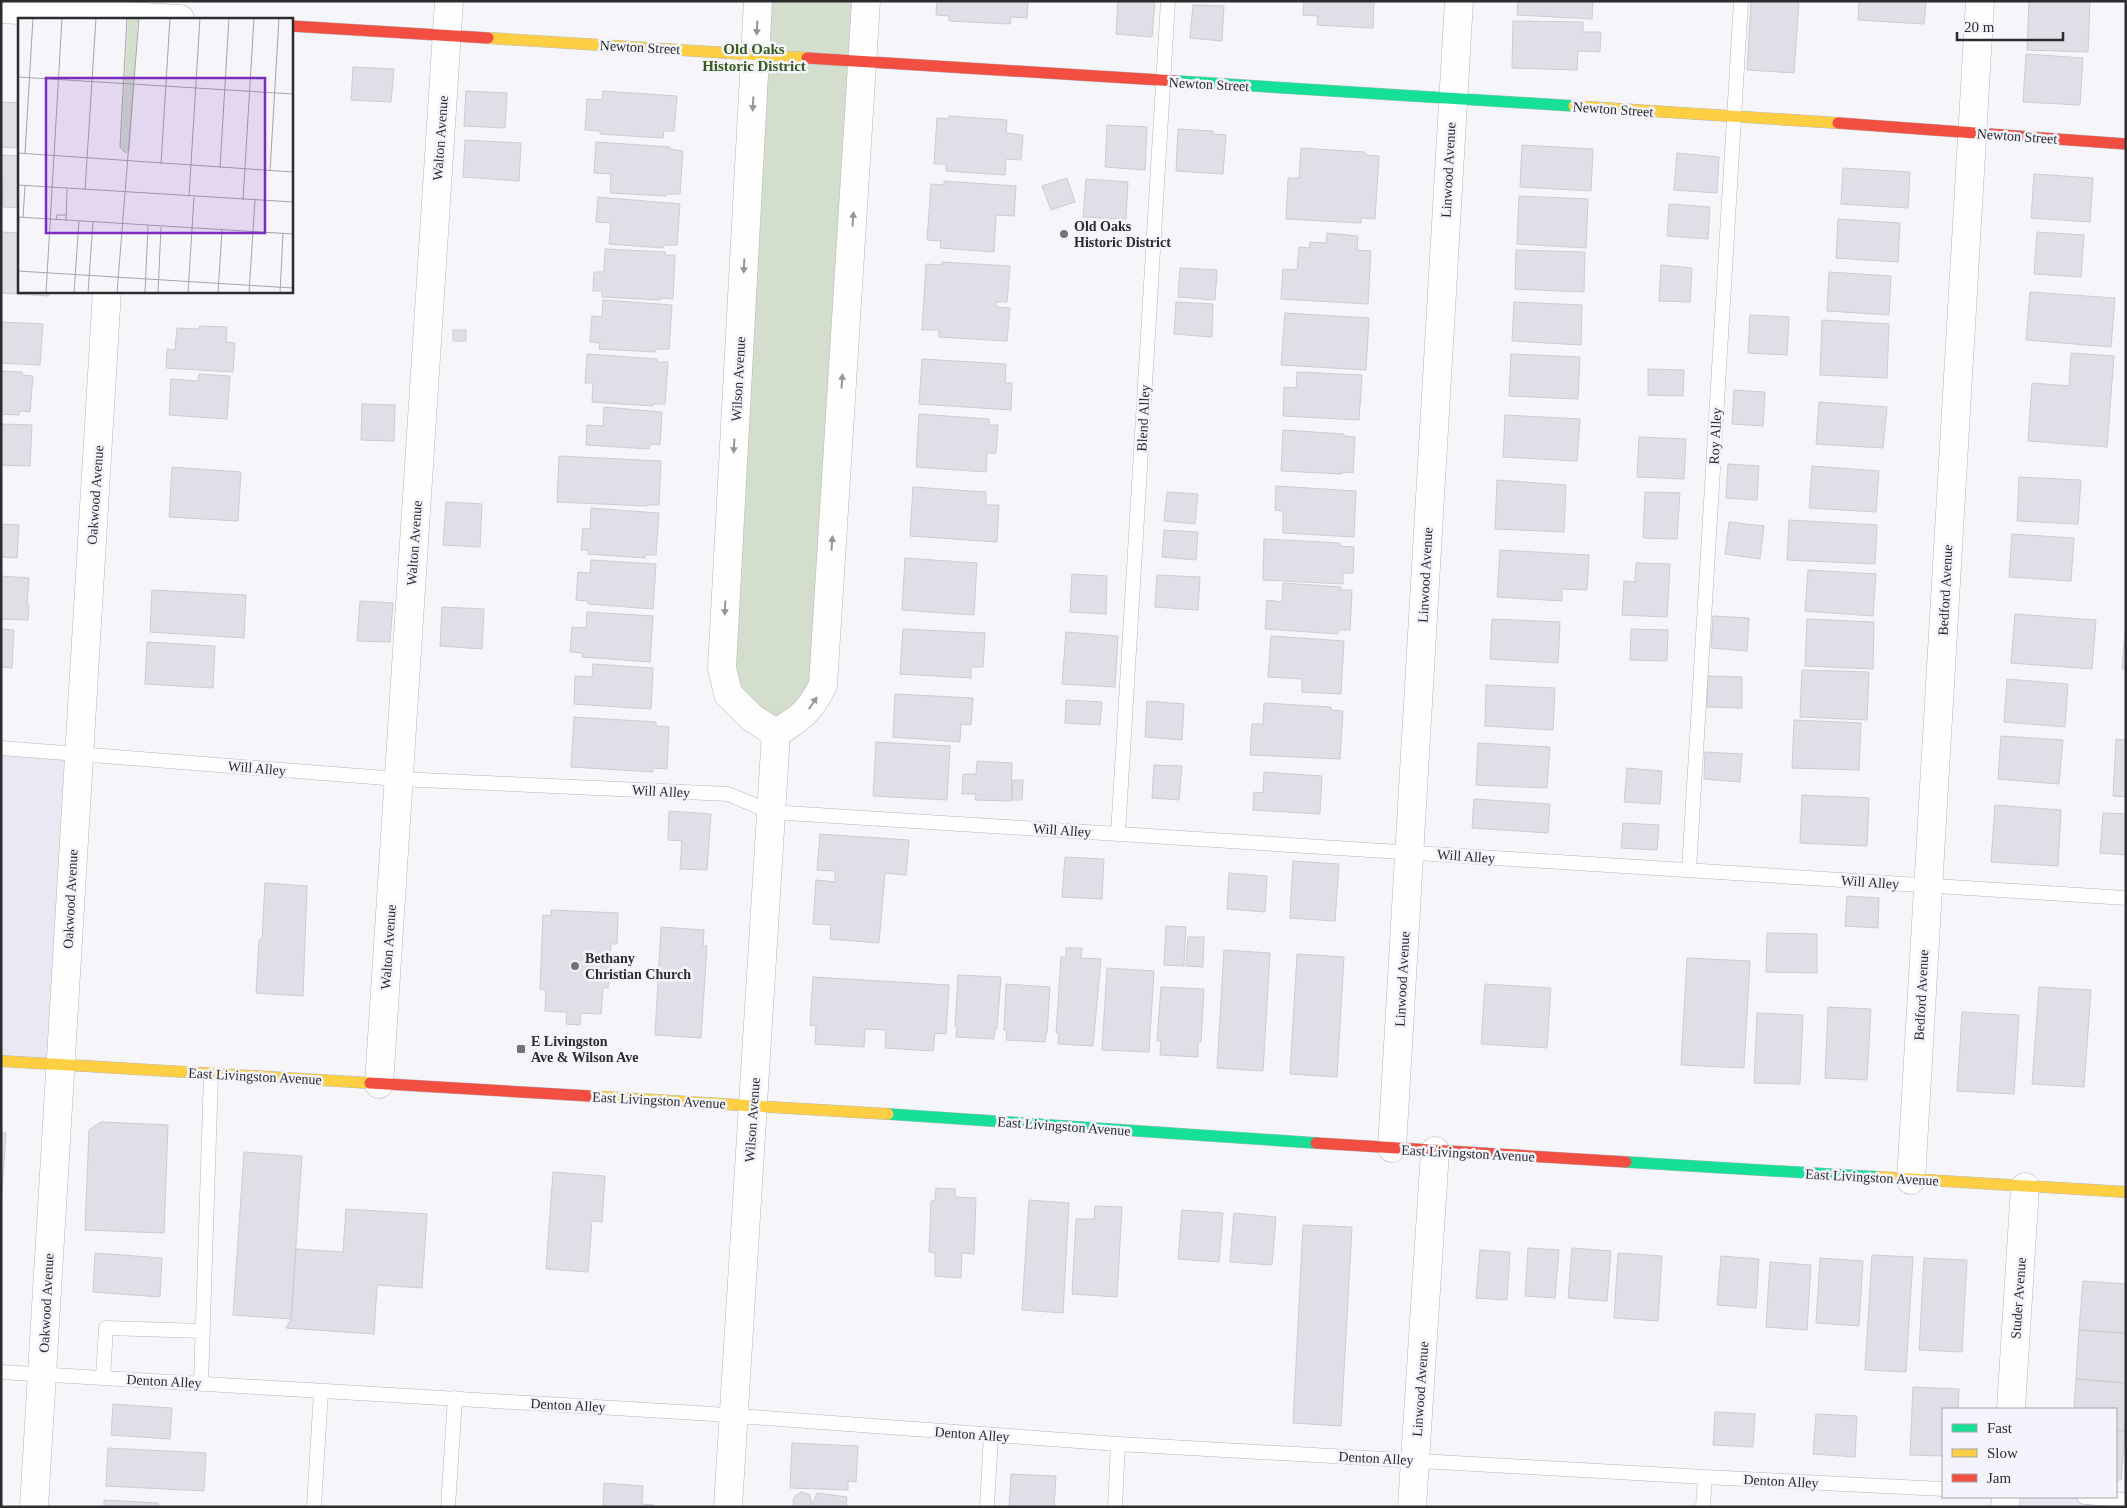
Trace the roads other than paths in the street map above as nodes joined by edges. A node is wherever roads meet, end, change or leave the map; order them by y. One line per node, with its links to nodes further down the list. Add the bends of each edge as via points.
1 (449, 1): 12 (street, Walton Avenue)
2 (758, 1): 13 (street, Wilson Avenue, one-way to 13)
3 (866, 1): 14 (street)
4 (1168, 1): 15 (lane, Blend Alley)
5 (1459, 1): 16 (street, Linwood Avenue)
6 (1741, 1): 17 (lane, Roy Alley)
7 (1980, 1): 18 (street, Bedford Avenue)
8 (1, 8): 9 (street)
9 (124, 12): 10 (street)
10 (172, 18)
11 (292, 26): 12 (main road, Newton Street)
12 (447, 36): 13 (main road, Newton Street); 24 (street, Walton Avenue)
13 (755, 55): 14 (main road, Newton Street); 21 (street, Wilson Avenue, one-way to 21, via 722,668 728,694 752,718)
14 (862, 62): 15 (main road, Newton Street); 21 (street, one-way to 14, via 798,720 814,704 823,685)
15 (1164, 82): 16 (main road, Newton Street); 26 (lane, Blend Alley)
16 (1452, 99): 17 (main road, Newton Street); 27 (street, Linwood Avenue)
17 (1734, 116): 18 (main road, Newton Street); 28 (lane, Roy Alley)
18 (1971, 133): 19 (main road, Newton Street); 29 (street, Bedford Avenue)
19 (2126, 144)
20 (107, 292): 23 (street, Oakwood Avenue)
21 (776, 733): 25 (street, Wilson Avenue)
22 (1, 748): 23 (lane, Will Alley)
23 (78, 753): 24 (lane, Will Alley); 32 (street, Oakwood Avenue)
24 (398, 779): 25 (lane, Will Alley, via 728,794); 34 (street, Walton Avenue)
25 (771, 812): 26 (lane, Will Alley); 35 (street, Wilson Avenue)
26 (1118, 834): 27 (lane, Will Alley)
27 (1409, 853): 28 (lane, Will Alley); 36 (street, Linwood Avenue)
28 (1689, 870): 29 (lane, Will Alley)
29 (1928, 885): 30 (lane, Will Alley); 38 (street, Bedford Avenue)
30 (2126, 898)
31 (1, 1061): 32 (main road, East Livingston Avenue)
32 (60, 1065): 33 (main road, East Livingston Avenue); 43 (street, Oakwood Avenue)
33 (211, 1074): 34 (main road, East Livingston Avenue); 41 (lane)
34 (379, 1084): 35 (main road, East Livingston Avenue)
35 (753, 1106): 36 (main road, East Livingston Avenue); 49 (street, Wilson Avenue)
36 (1392, 1148): 37 (main road, East Livingston Avenue)
37 (1435, 1151): 38 (main road, East Livingston Avenue); 52 (street, Linwood Avenue)
38 (1911, 1180): 39 (main road, East Livingston Avenue)
39 (2025, 1187): 40 (main road, East Livingston Avenue); 48 (street, Studer Avenue)
40 (2126, 1192)
41 (203, 1331): 44 (lane, via 106,1328); 45 (lane)
42 (1, 1372): 43 (lane, Denton Alley)
43 (42, 1375): 44 (lane, Denton Alley); 57 (street, Oakwood Avenue)
44 (103, 1378): 45 (lane, Denton Alley)
45 (201, 1384): 46 (lane, Denton Alley)
46 (322, 1390): 47 (lane, Denton Alley); 58 (lane)
47 (455, 1398): 49 (lane, Denton Alley); 59 (lane)
48 (2011, 1408)
49 (734, 1415): 50 (lane, Denton Alley); 60 (street, Wilson Avenue)
50 (991, 1436): 51 (lane, Denton Alley); 61 (lane)
51 (1118, 1444): 52 (lane, Denton Alley); 62 (lane)
52 (1415, 1460): 53 (lane, Denton Alley); 63 (street, Linwood Avenue)
53 (1705, 1477): 54 (lane, Denton Alley); 64 (lane)
54 (1942, 1489)
55 (2098, 1498): 56 (lane)
56 (2126, 1500)
57 (34, 1507)
58 (314, 1507)
59 (448, 1507)
60 (728, 1507)
61 (987, 1507)
62 (1115, 1507)
63 (1412, 1507)
64 (1703, 1507)

